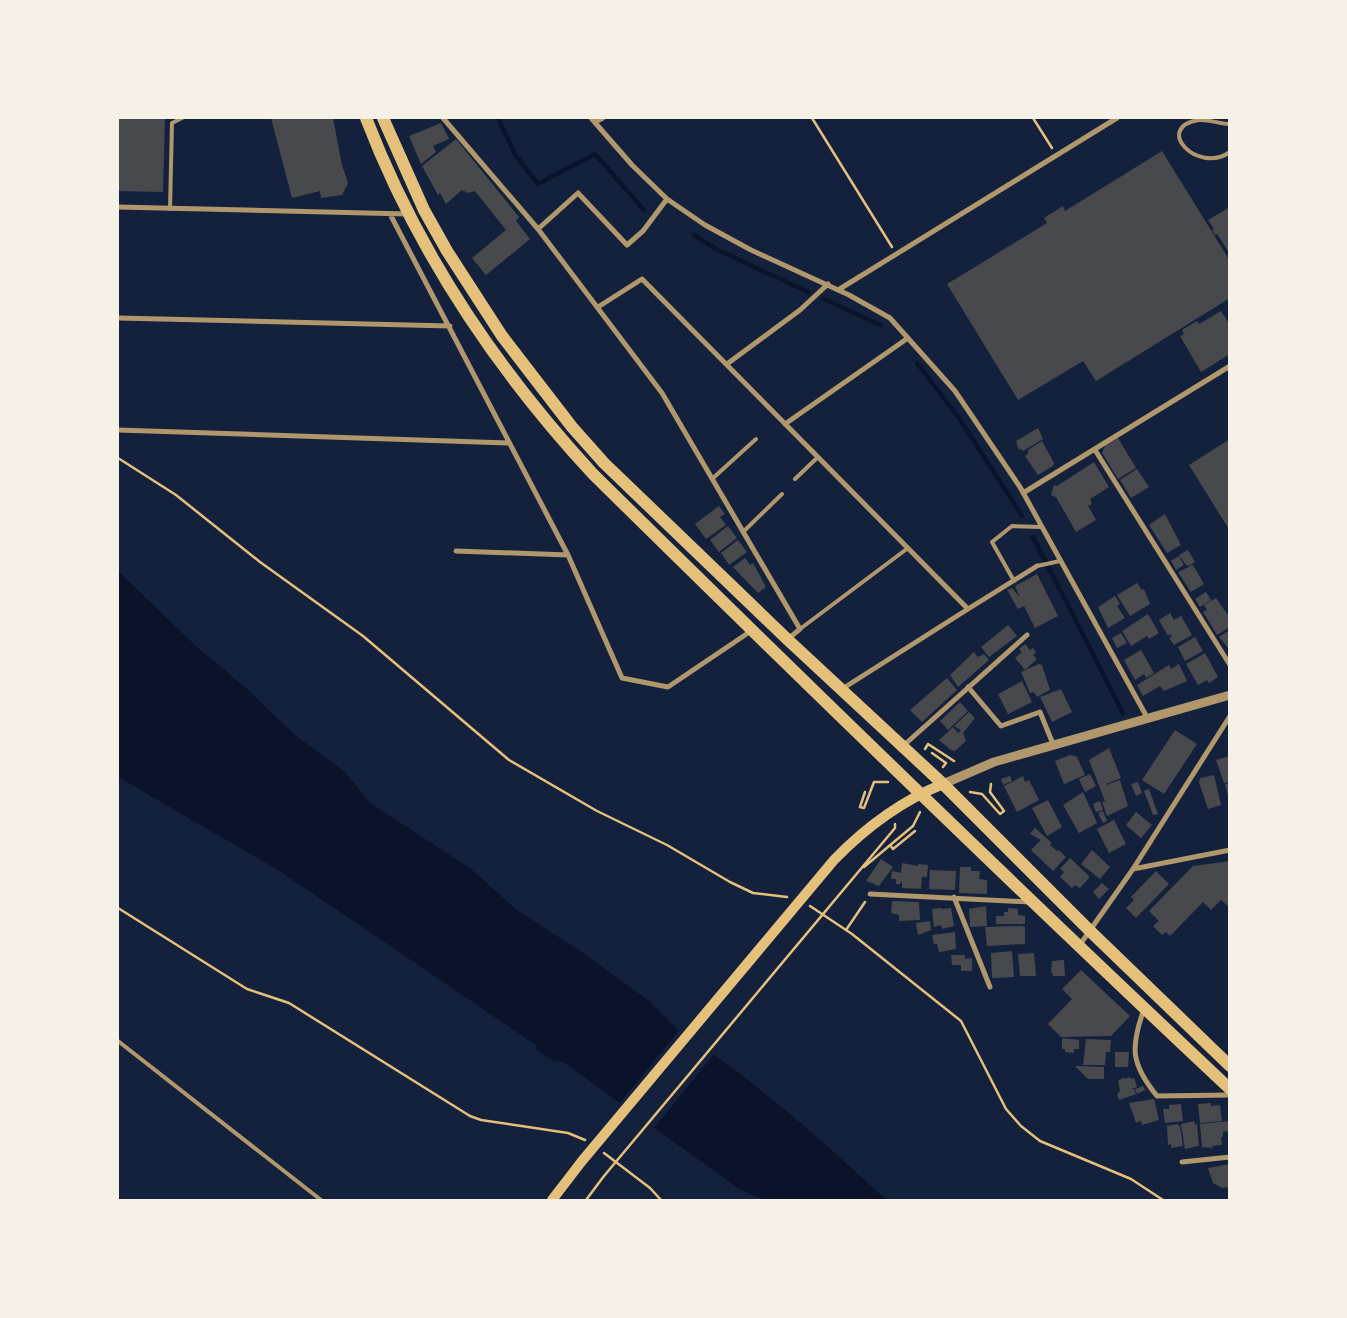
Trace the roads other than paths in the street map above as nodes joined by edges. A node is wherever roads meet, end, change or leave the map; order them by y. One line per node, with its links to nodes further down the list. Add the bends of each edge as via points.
1 (182, 118): 12 (lane, via 172,123)
2 (366, 118): 14 (highway)
3 (383, 118): 46 (highway, via 424,210 447,251 539,386 604,463)
4 (443, 118): 15 (street)
5 (603, 118): 7 (street)
6 (1117, 118): 17 (street)
7 (593, 120): 10 (street)
8 (1230, 124): 9 (lane, via 1200,120 1184,127 1179,136 1186,150 1194,154 1218,157)
9 (1230, 152)
10 (667, 199): 15 (street, via 643,231 627,245 578,193); 16 (street, via 705,225 751,250)
11 (118, 207): 12 (street)
12 (170, 209): 13 (street)
13 (390, 214): 14 (street); 20 (street)
14 (407, 214): 44 (highway, via 455,295 526,397 593,474)
15 (538, 229): 18 (street)
16 (828, 284): 17 (street); 22 (street, via 800,310)
17 (838, 290): 21 (street, via 890,318)
18 (598, 307): 22 (street, via 642,279); 30 (street, via 662,393)
19 (118, 318): 20 (street)
20 (450, 326): 27 (street)
21 (908, 338): 24 (street); 32 (street, via 955,391)
22 (727, 364): 24 (street)
23 (1230, 366): 28 (street)
24 (785, 424): 29 (street)
25 (118, 430): 27 (street)
26 (756, 439): 30 (lane)
27 (508, 443): 38 (street)
28 (1095, 450): 32 (street); 47 (street)
29 (818, 457): 31 (lane); 36 (street)
30 (712, 479): 35 (street)
31 (795, 479)
32 (1023, 492): 34 (street)
33 (782, 494): 35 (lane)
34 (1041, 527): 39 (street); 41 (lane, via 1012,526 992,542)
35 (743, 532): 43 (street)
36 (908, 548): 42 (street); 43 (lane)
37 (456, 551): 38 (street)
38 (568, 554): 44 (street, via 622,678 668,687)
39 (1060, 561): 40 (lane); 52 (street)
40 (1037, 566): 41 (street)
41 (1014, 581): 42 (street)
42 (968, 609): 49 (street)
43 (800, 629): 46 (street)
44 (752, 630): 56 (highway)
45 (1027, 634): 48 (street)
46 (787, 639): 49 (highway)
47 (1230, 665)
48 (968, 687): 53 (street, via 1001,726 1040,712); 54 (street)
49 (841, 690): 54 (highway)
50 (1230, 695): 52 (street)
51 (1230, 716): 58 (street)
52 (1148, 719): 53 (street)
53 (1053, 744): 55 (street, via 994,762)
54 (902, 746): 55 (highway)
55 (943, 784): 56 (main road); 62 (highway)
56 (919, 794): 61 (highway); 73 (main road, via 852,842 815,882)
57 (1230, 850): 58 (street)
58 (1133, 869): 62 (street)
59 (870, 894): 60 (street)
60 (954, 897): 61 (street); 64 (street)
61 (1031, 902): 63 (highway)
62 (1089, 930): 63 (street); 67 (highway)
63 (1079, 947): 65 (highway)
64 (990, 986)
65 (1144, 1008): 68 (highway); 69 (street, via 1134,1049 1145,1082 1157,1096)
66 (118, 1041): 72 (lane)
67 (1230, 1066)
68 (1230, 1089)
69 (1230, 1095)
70 (1230, 1157): 71 (street)
71 (1182, 1162)
72 (321, 1200)
73 (552, 1200)

